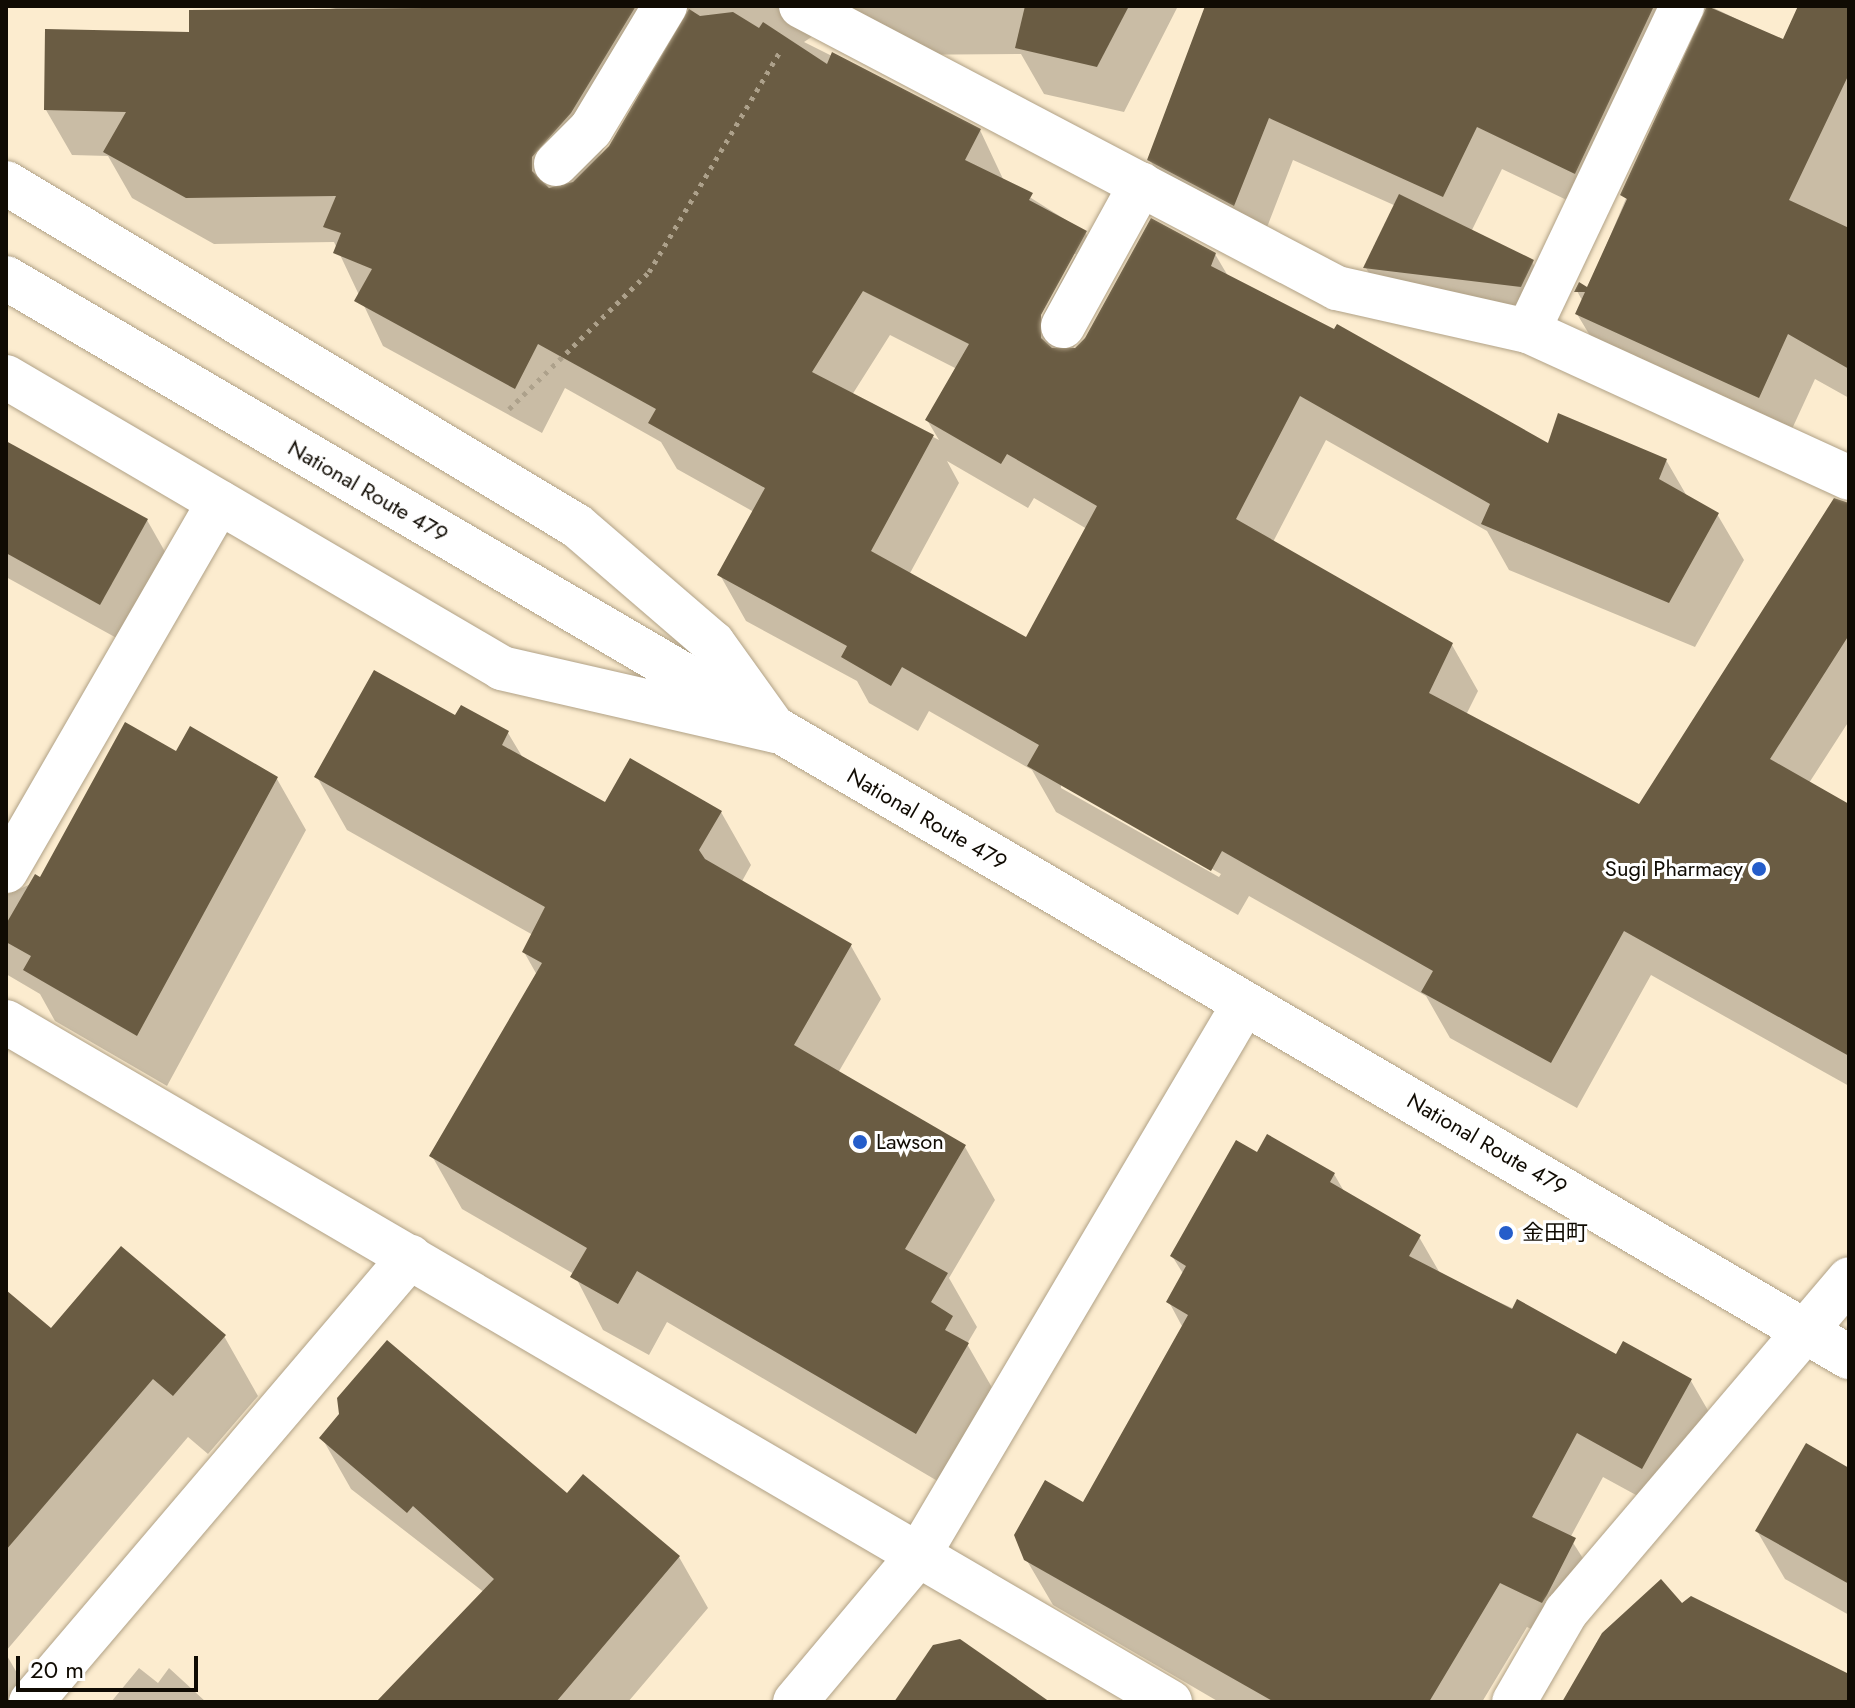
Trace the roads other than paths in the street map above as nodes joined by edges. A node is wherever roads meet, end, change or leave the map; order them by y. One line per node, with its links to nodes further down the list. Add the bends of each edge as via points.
1 (665, 6): 4 (main road, via 591,129)
2 (1682, 6): 9 (main road)
3 (804, 7): 6 (main road)
4 (556, 164)
5 (6, 183): 13 (main road, via 577,526 713,643)
6 (1141, 184): 8 (main road); 9 (main road, via 1337,288)
7 (6, 278): 13 (main road, National Route 479)
8 (1063, 326)
9 (1528, 331): 11 (main road)
10 (6, 377): 12 (main road)
11 (1849, 478)
12 (219, 502): 13 (main road, via 502,668); 14 (main road)
13 (776, 731): 15 (main road, National Route 479)
14 (6, 871)
15 (1244, 1004): 19 (main road, National Route 479); 21 (main road)
16 (6, 1022): 17 (main road)
17 (410, 1257): 21 (main road); 22 (main road)
18 (1849, 1279): 19 (main road)
19 (1805, 1331): 20 (main road, National Route 479); 25 (main road, via 1566,1612)
20 (1849, 1357)
21 (919, 1554): 23 (main road); 24 (main road)
22 (31, 1702)
23 (795, 1702)
24 (1170, 1702)
25 (1514, 1702)

